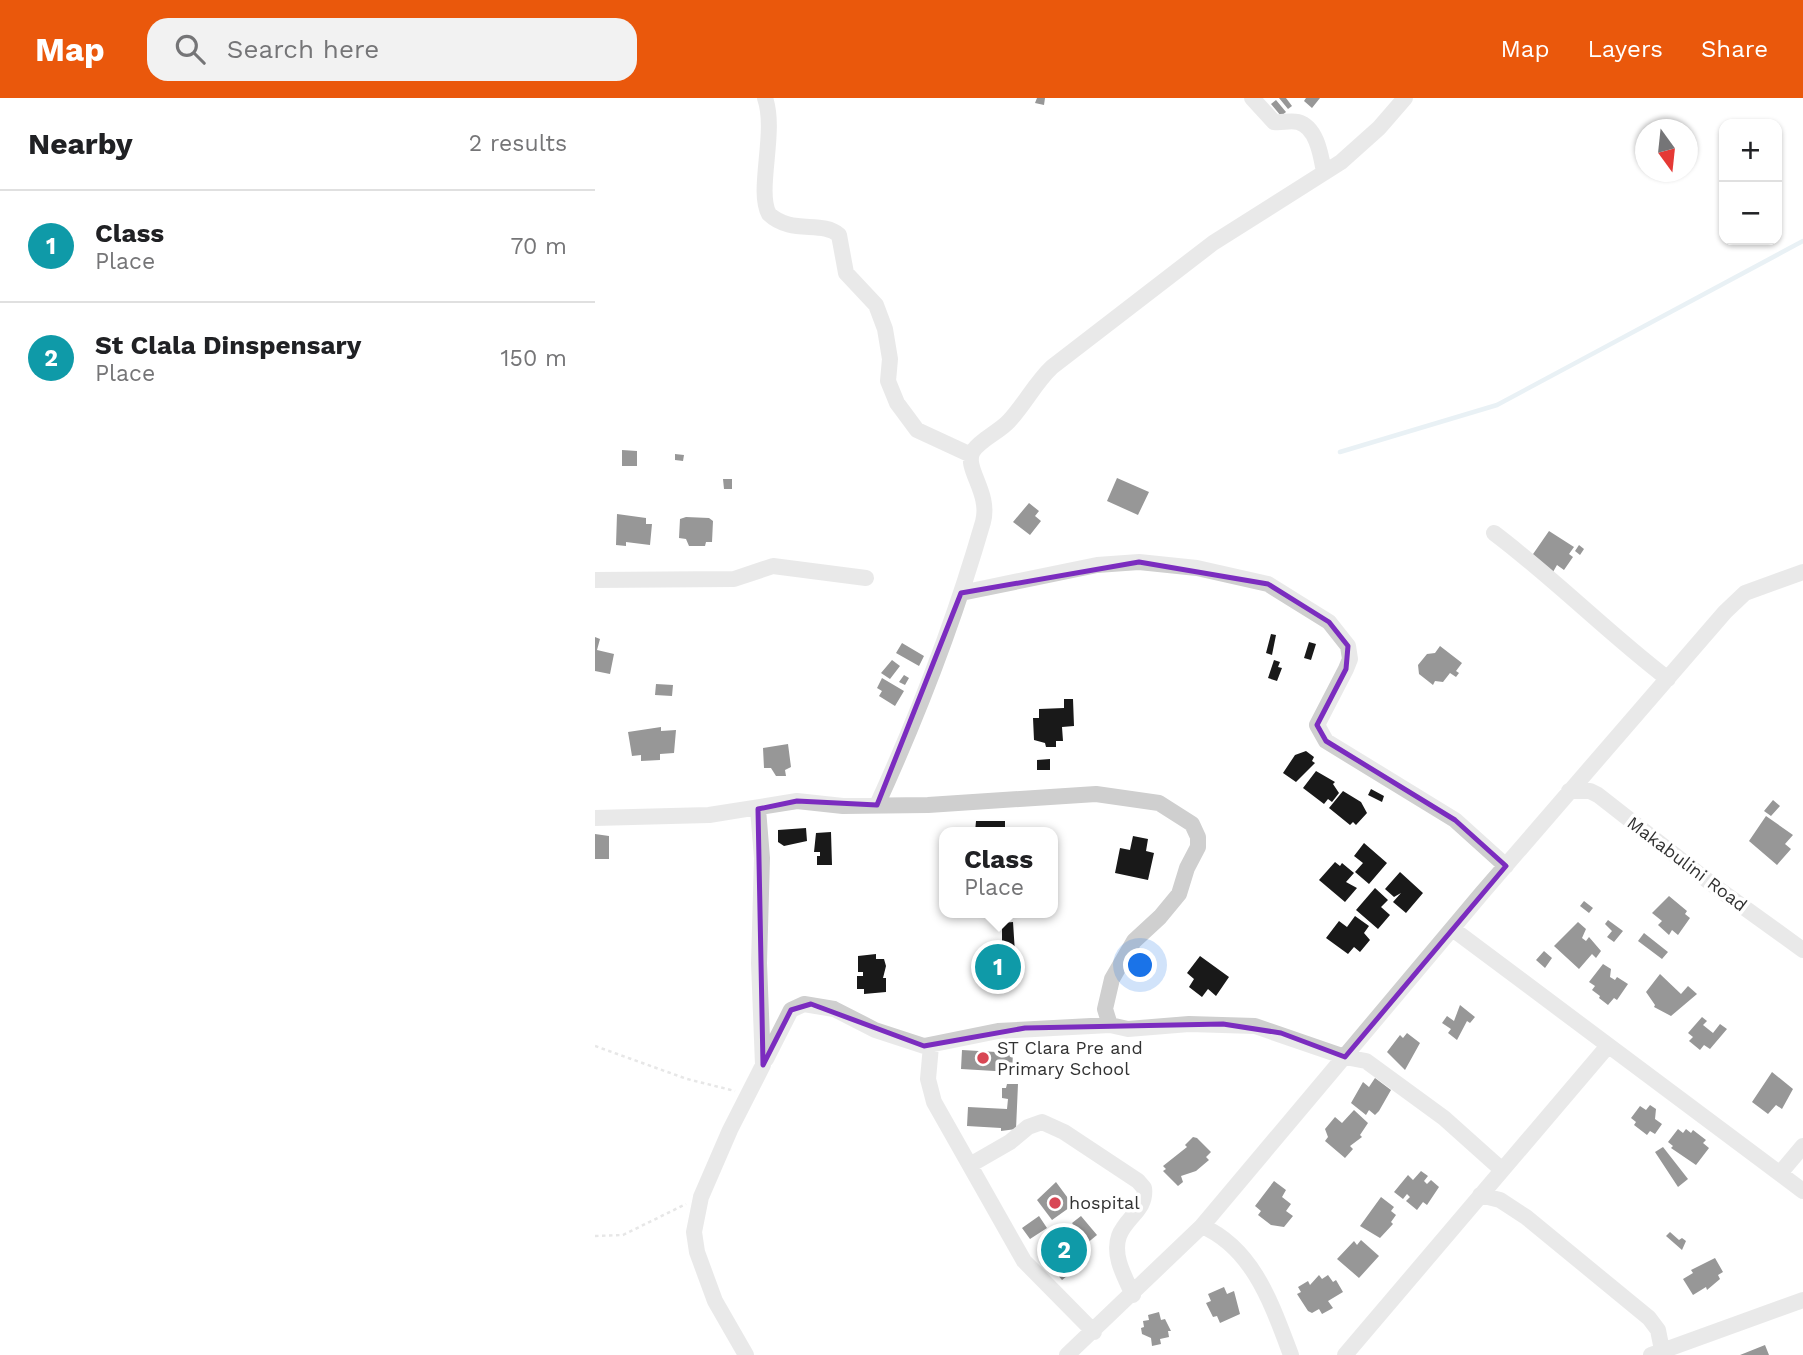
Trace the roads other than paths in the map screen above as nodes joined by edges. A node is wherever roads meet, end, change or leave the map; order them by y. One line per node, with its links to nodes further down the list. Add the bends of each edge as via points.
1 (765, 98): 5 (street, via 770,123 765,198 769,214 786,226 839,235 845,274 876,305 885,329 891,359 888,381 897,404 917,430)
2 (1252, 98): 4 (street, via 1274,122 1305,125 1318,144)
3 (1405, 98): 4 (street, via 1365,140)
4 (1324, 172): 5 (street, via 1204,250 1052,367 1010,420)
5 (971, 455): 10 (street, via 985,506)
6 (1495, 533): 11 (street)
7 (1800, 576): 11 (street, via 1738,598)
8 (866, 578): 9 (street, via 773,566 734,579)
9 (595, 580)
10 (961, 593): 13 (street, via 940,657); 16 (street, via 1097,565 1139,562 1268,584 1329,622 1347,646 1350,659 1317,724 1326,741 1455,820)
11 (1668, 679): 12 (street)
12 (1569, 791): 16 (street); 18 (street, Makabulini Road, via 1590,790 1598,795)
13 (877, 805): 14 (street, via 797,801); 19 (street, via 954,805 1097,794 1159,803 1192,824 1198,847 1179,894 1134,941 1112,979 1105,1009)
14 (758, 809): 15 (street); 23 (street)
15 (595, 818)
16 (1506, 866): 17 (street)
17 (1454, 930): 21 (street); 22 (street)
18 (1803, 950)
19 (1110, 1025): 20 (street, via 998,1031); 22 (street, via 1128,1029 1255,1026)
20 (931, 1046): 23 (street, via 874,1030 834,1009 804,1004 791,1010); 25 (street, via 928,1079 934,1102)
21 (1607, 1047): 26 (street); 27 (street)
22 (1345, 1057): 26 (street, via 1366,1061 1392,1078); 30 (street)
23 (763, 1065): 35 (street, via 702,1197 694,1232 715,1301)
24 (1803, 1146): 27 (street)
25 (970, 1165): 31 (street, via 1042,1122 1138,1181 1144,1188 1144,1202 1122,1230 1117,1250); 33 (street, via 1024,1261)
26 (1501, 1169): 29 (street)
27 (1781, 1172): 28 (street)
28 (1803, 1191)
29 (1480, 1195): 34 (street, via 1500,1200 1526,1217 1649,1318 1658,1330); 38 (street)
30 (1202, 1226): 31 (street); 37 (street, via 1227,1240 1251,1266)
31 (1133, 1295): 33 (street)
32 (1803, 1300): 34 (street)
33 (1087, 1343): 36 (street)
34 (1657, 1353)
35 (746, 1355)
36 (1067, 1355)
37 (1291, 1355)
38 (1345, 1355)

